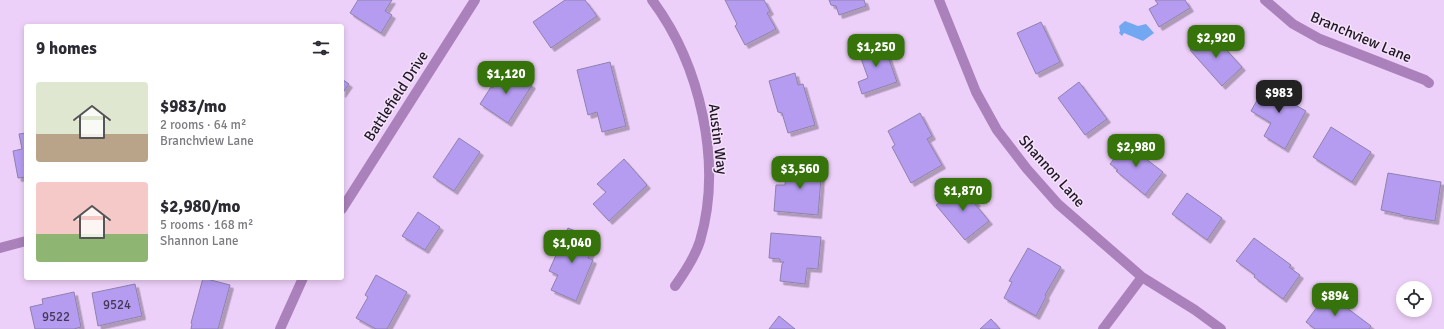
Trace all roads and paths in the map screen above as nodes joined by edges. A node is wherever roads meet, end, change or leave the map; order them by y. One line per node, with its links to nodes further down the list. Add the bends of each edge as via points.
1 (476, 0): 6 (street, Battlefield Drive)
2 (652, 0): 11 (street, Austin Way, via 679,45 691,73 703,118 708,156 706,217 700,242)
3 (939, 0): 9 (street, Shannon Lane, via 976,92 997,130 1058,204)
4 (1265, 0): 5 (street, Branchview Lane, via 1293,24 1320,39)
5 (1429, 83)
6 (344, 206)
7 (24, 242): 8 (street)
8 (0, 248)
9 (1142, 277): 13 (street); 14 (street, Shannon Lane)
10 (302, 280): 12 (street)
11 (675, 286)
12 (280, 329)
13 (1103, 329)
14 (1220, 329)

